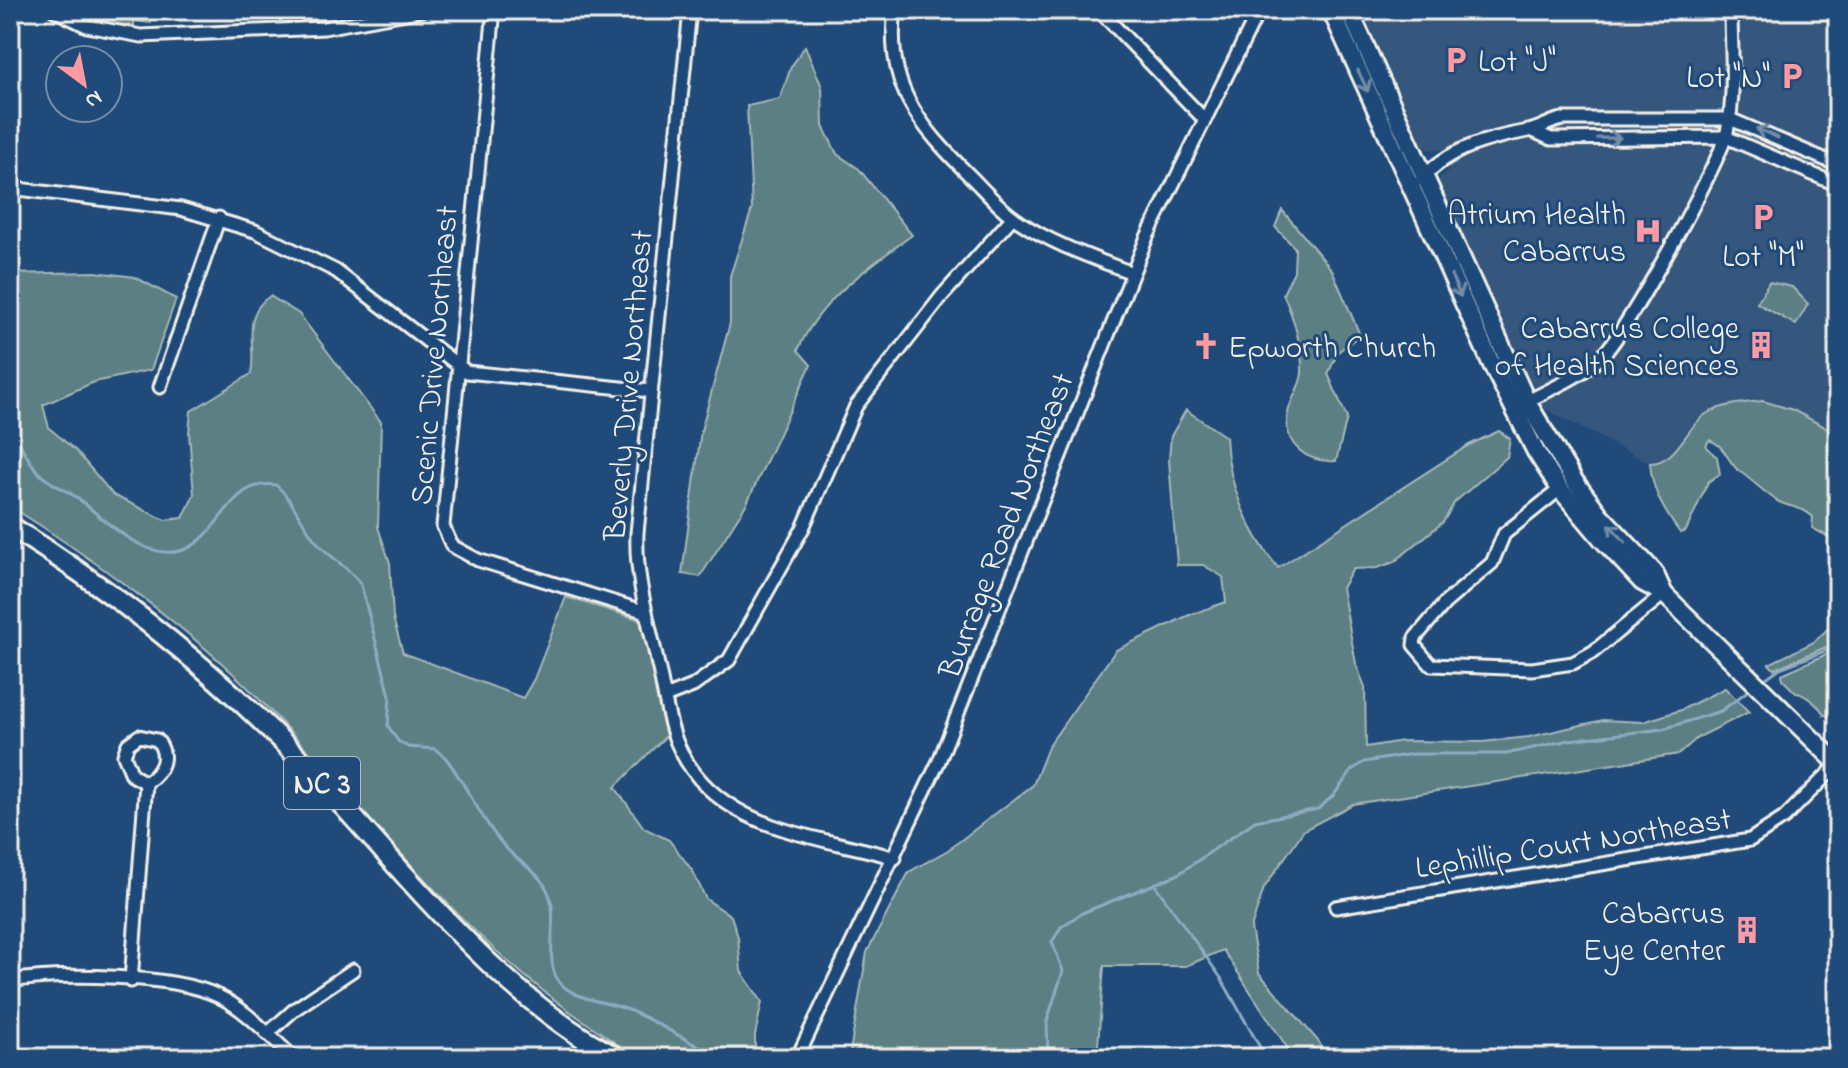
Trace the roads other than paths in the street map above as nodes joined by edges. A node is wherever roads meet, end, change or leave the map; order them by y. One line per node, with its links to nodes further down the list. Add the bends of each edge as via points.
1 (54, 10): 2 (street, via 87,26 141,36 324,28)
2 (423, 10)
3 (494, 10): 23 (street, Scenic Drive Northeast)
4 (690, 10): 25 (street, Beverly Drive Northeast)
5 (895, 10): 20 (street, via 892,45 908,104 933,139)
6 (1099, 10): 11 (street)
7 (1259, 10): 11 (street, Burrage Road Northeast)
8 (1331, 10): 19 (main road, one-way to 19)
9 (1349, 10): 16 (main road)
10 (1731, 10): 12 (street)
11 (1204, 119): 22 (street, Burrage Road Northeast)
12 (1730, 119): 13 (street, via 1563,119); 14 (street); 15 (street, one-way to 12)
13 (1533, 131): 14 (street, one-way to 14, via 1551,139); 16 (street, via 1486,139)
14 (1726, 137): 17 (street); 26 (street, via 1614,342 1590,366)
15 (1838, 165)
16 (1425, 174): 19 (street); 26 (main road)
17 (1838, 185)
18 (10, 188): 21 (street)
19 (1412, 190): 26 (main road, one-way to 26)
20 (1013, 217): 22 (street, via 1053,241); 31 (street, via 942,296 856,406 803,528 729,660 693,686)
21 (219, 218): 23 (street, via 336,271); 24 (street)
22 (1132, 273): 34 (street, Burrage Road Northeast, via 939,761)
23 (458, 366): 25 (street, via 476,374); 30 (street, Scenic Drive Northeast, via 443,519 452,546 478,560)
24 (160, 387)
25 (650, 391): 30 (street, Beverly Drive Northeast, via 636,550)
26 (1520, 405): 27 (main road); 29 (main road, one-way to 26, via 1654,572 1600,515)
27 (1560, 489): 29 (main road, via 1642,582); 29 (street, via 1504,534 1492,563 1445,603 1415,638 1414,645 1431,665 1532,669 1573,663)
28 (10, 526): 41 (main road, NC 3, via 132,611 223,687 308,768 510,981)
29 (1664, 594): 32 (main road)
30 (646, 612): 31 (street, Beverly Drive Northeast)
31 (665, 697): 34 (street, Beverly Drive Northeast, via 681,752 719,799 767,826)
32 (1838, 764): 35 (street, Lephillip Court Northeast, via 1784,818 1750,840)
33 (146, 783): 38 (street)
34 (895, 858): 42 (street, Burrage Road Northeast)
35 (1336, 907)
36 (353, 970): 39 (street)
37 (10, 981): 38 (street)
38 (131, 981): 39 (street, via 206,991 230,1002)
39 (267, 1034): 40 (street)
40 (294, 1058)
41 (618, 1058)
42 (797, 1058)

